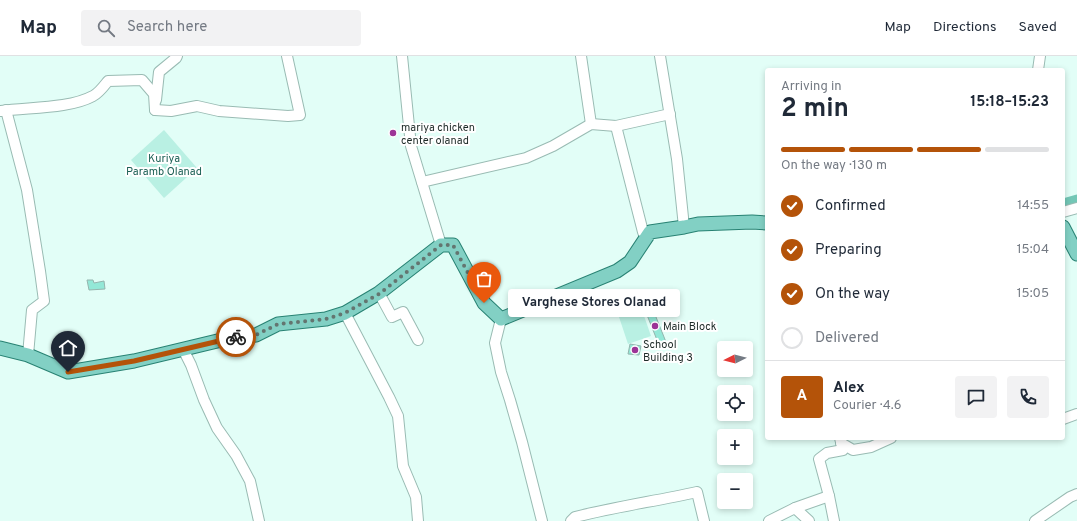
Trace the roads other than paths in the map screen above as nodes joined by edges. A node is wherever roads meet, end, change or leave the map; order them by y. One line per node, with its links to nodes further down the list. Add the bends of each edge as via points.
1 (177, 56): 8 (street, via 159,72)
2 (287, 56): 8 (street, via 300,115 219,111 197,106 171,111)
3 (402, 56): 13 (street, via 411,146)
4 (581, 56): 11 (street)
5 (660, 56): 10 (street)
6 (1040, 56): 7 (street)
7 (1038, 68)
8 (155, 110): 9 (street, via 154,94 142,80 114,80 108,81 93,96 77,102)
9 (3, 111): 28 (street, via 26,190 44,301 32,310)
10 (670, 114): 12 (street); 17 (street)
11 (591, 124): 12 (street); 13 (street, via 526,158)
12 (616, 126): 19 (street, via 643,232)
13 (422, 182): 20 (street)
14 (1077, 208): 15 (street)
15 (1065, 211)
16 (765, 223): 17 (main road, via 698,224)
17 (684, 227): 19 (main road)
18 (1065, 231): 21 (main road)
19 (650, 232): 24 (main road, via 630,262 617,271)
20 (441, 245): 22 (main road); 24 (main road, via 453,245 484,303)
21 (1077, 254)
22 (379, 294): 23 (main road); 25 (street, via 392,317 403,312)
23 (345, 313): 27 (main road, via 326,319 278,324 256,335 234,337); 37 (street, via 398,416 403,466 416,497)
24 (501, 319): 38 (street, via 495,343)
25 (418, 340)
26 (0, 348): 28 (main road)
27 (183, 349): 28 (main road, via 134,361 68,372); 36 (street, via 217,428 250,481)
28 (28, 355)
29 (1077, 414): 30 (street)
30 (1065, 418)
31 (840, 440): 32 (street, via 854,450 871,447); 34 (street, via 843,450 827,452 819,459)
32 (887, 440)
33 (1077, 494): 44 (street, via 1070,496)
34 (829, 496): 35 (street); 43 (street)
35 (795, 508): 41 (street); 42 (street)
36 (259, 521)
37 (418, 521)
38 (542, 521)
39 (571, 521): 40 (street, via 575,517 616,507 697,492)
40 (704, 521)
41 (769, 521)
42 (809, 521)
43 (834, 521)
44 (1035, 521)

